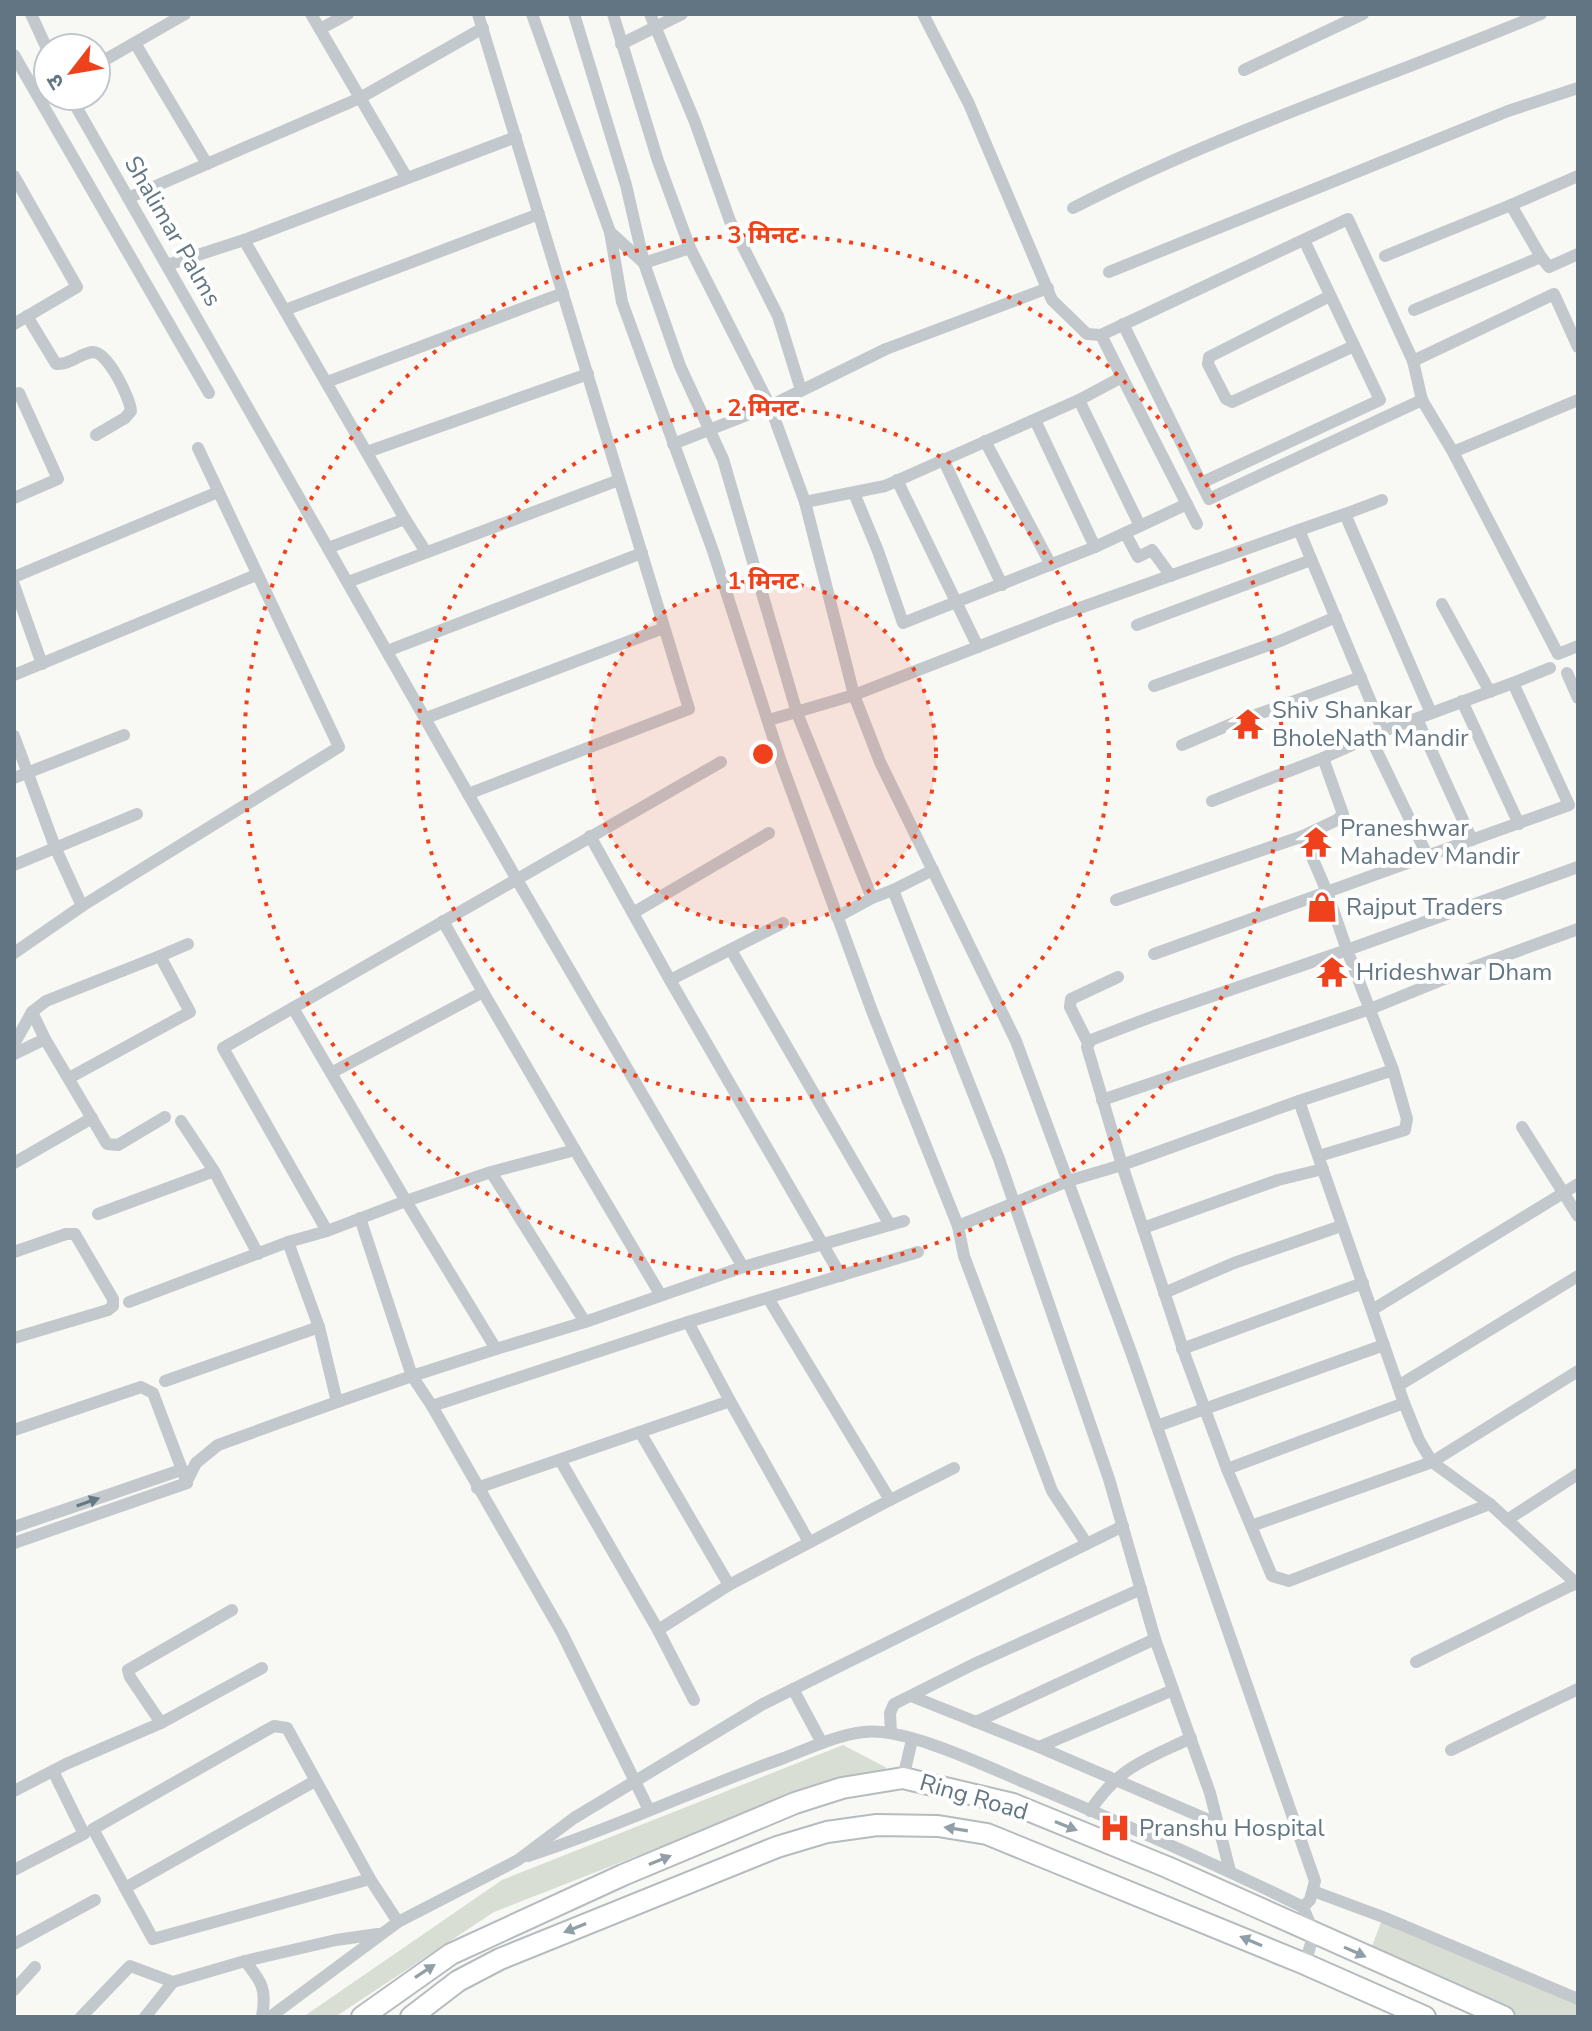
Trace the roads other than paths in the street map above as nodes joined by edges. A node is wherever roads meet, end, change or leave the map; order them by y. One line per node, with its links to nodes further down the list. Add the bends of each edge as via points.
1 (185, 14): 15 (street)
2 (311, 14): 14 (street)
3 (348, 14): 14 (street)
4 (478, 14): 13 (street)
5 (532, 14): 34 (street)
6 (574, 14): 41 (street)
7 (613, 14): 16 (street)
8 (682, 14): 12 (street)
9 (923, 14): 44 (street, via 969,104)
10 (1363, 14): 19 (street)
11 (1541, 14): 32 (street, via 1206,146)
12 (653, 20): 16 (street); 59 (street, via 730,221 778,316)
13 (483, 28): 23 (street); 25 (street)
14 (320, 29): 23 (street)
15 (135, 43): 18 (street); 26 (street)
16 (621, 44): 37 (street)
17 (14, 55): 20 (street)
18 (112, 56)
19 (1244, 70)
20 (27, 77): 21 (street); 60 (street)
21 (14, 84)
22 (1578, 88): 43 (street, via 1508,111)
23 (360, 98): 26 (street); 29 (street)
24 (79, 112): 30 (street, Shalimar Palms)
25 (516, 137): 29 (street); 33 (street)
26 (207, 164): 30 (street)
27 (14, 176): 49 (street, via 77,287)
28 (1578, 176): 31 (street)
29 (407, 178): 35 (street)
30 (128, 198): 42 (street, Shalimar Palms)
31 (1511, 205): 39 (street); 40 (street)
32 (1073, 208)
33 (539, 214): 45 (street); 47 (street)
34 (610, 232): 41 (street); 72 (street, via 622,302)
35 (244, 240): 42 (street); 47 (street)
36 (1304, 240): 46 (street); 51 (street); 55 (street, via 1348,219)
37 (690, 248): 41 (street); 66 (street)
38 (1578, 254): 40 (street, via 1549,267)
39 (1385, 256)
40 (1541, 257): 48 (street)
41 (644, 263): 69 (street)
42 (167, 265): 93 (street, Shalimar Palms)
43 (1109, 272)
44 (1048, 288): 52 (street, via 1052,300 1087,334); 59 (street, via 886,349)
45 (563, 293): 56 (street); 58 (street)
46 (1330, 296): 53 (street); 53 (street, via 1209,357 1208,364 1232,402)
47 (285, 310): 58 (street)
48 (1414, 310)
49 (27, 316): 50 (street); 70 (street, via 56,364 90,352 107,361 131,411)
50 (14, 324)
51 (1123, 324): 52 (street); 79 (street)
52 (1101, 335): 57 (street)
53 (1354, 346): 63 (street)
54 (1578, 347): 55 (street, via 1554,294)
55 (1413, 361): 64 (street)
56 (588, 374): 74 (street); 77 (street)
57 (1122, 377): 62 (street); 85 (street)
58 (327, 382): 74 (street)
59 (801, 390): 66 (street)
60 (209, 393)
61 (14, 395): 82 (street, via 19,393 58,479)
62 (1079, 400): 68 (street); 89 (street)
63 (1380, 400): 67 (street); 79 (street)
64 (1422, 400): 67 (street); 75 (street)
65 (1578, 400): 75 (street)
66 (770, 406): 69 (street); 84 (street)
67 (1388, 416): 79 (street, via 1209,499)
68 (1035, 420): 71 (street); 92 (street)
69 (709, 430): 72 (street); 123 (street, via 723,459)
70 (96, 435)
71 (985, 441): 76 (street); 97 (street)
72 (673, 444): 127 (street)
73 (198, 448): 80 (street)
74 (367, 452): 87 (street)
75 (1453, 452): 109 (street, via 1558,654)
76 (943, 459): 78 (street); 103 (street)
77 (619, 480): 94 (street); 95 (street)
78 (897, 480): 81 (street); 104 (street)
79 (1201, 483)
80 (218, 492): 98 (street); 100 (street)
81 (854, 493): 84 (street); 104 (street, via 903,623)
82 (14, 498)
83 (1382, 500): 86 (street)
84 (805, 502): 120 (street)
85 (1187, 504): 88 (street); 89 (street)
86 (1345, 514): 90 (street); 124 (street)
87 (405, 519): 93 (street); 94 (street)
88 (1197, 524)
89 (1140, 526): 91 (street)
90 (1299, 530): 96 (street); 99 (street)
91 (1125, 533): 92 (street); 99 (street, via 1138,557 1152,550)
92 (1095, 547): 97 (street)
93 (328, 548): 101 (street, Shalimar Palms)
94 (426, 552): 101 (street)
95 (642, 553): 108 (street); 111 (street)
96 (1311, 560): 106 (street); 107 (street)
97 (1051, 565): 103 (street)
98 (256, 575): 112 (street); 156 (street, via 339,747)
99 (1171, 576): 110 (street)
100 (14, 577)
101 (348, 582): 111 (street, Shalimar Palms)
102 (14, 585): 112 (street)
103 (1002, 585): 104 (street)
104 (957, 602): 110 (street)
105 (1442, 604): 119 (street)
106 (1336, 617): 116 (street); 118 (street)
107 (1137, 625)
108 (664, 628): 125 (street); 137 (street, via 689,709)
109 (1578, 646)
110 (978, 647): 120 (street)
111 (387, 651): 125 (street, Shalimar Palms)
112 (42, 664): 115 (street)
113 (1550, 668): 117 (street)
114 (1567, 673): 121 (street)
115 (14, 675)
116 (1361, 677): 128 (street); 132 (street)
117 (1513, 683): 119 (street); 139 (street)
118 (1154, 686)
119 (1490, 692): 122 (street)
120 (854, 695): 123 (street); 150 (street)
121 (1578, 698)
122 (1462, 701): 124 (street); 141 (street)
123 (797, 713): 127 (street); 154 (street)
124 (1431, 713): 126 (street)
125 (426, 718): 137 (street, Shalimar Palms)
126 (1417, 719): 128 (street); 145 (street)
127 (769, 720): 158 (street)
128 (1383, 731): 131 (street)
129 (124, 735): 135 (street)
130 (14, 736): 135 (street)
131 (1370, 737): 133 (street); 147 (street)
132 (1182, 745)
133 (1323, 758): 138 (street); 144 (street, via 1343,814)
134 (721, 762): 143 (street)
135 (27, 772): 136 (street); 146 (street)
136 (14, 778)
137 (468, 794): 151 (street, Shalimar Palms)
138 (1212, 801)
139 (1574, 804): 141 (street)
140 (137, 814): 146 (street)
141 (1519, 824): 145 (street)
142 (769, 833): 157 (street)
143 (590, 836): 151 (street); 157 (street)
144 (1303, 836): 153 (street); 155 (street)
145 (1472, 840): 147 (street)
146 (55, 847): 148 (street); 156 (street)
147 (1427, 855): 153 (street)
148 (14, 865)
149 (1578, 867): 164 (street)
150 (933, 870): 152 (street); 193 (street, via 1016,1041)
151 (516, 878): 159 (street); 212 (street, Shalimar Palms)
152 (893, 890): 154 (street); 197 (street)
153 (1327, 892): 164 (street); 166 (street)
154 (872, 898): 158 (street)
155 (1116, 900)
156 (82, 906): 165 (street)
157 (633, 913): 169 (street)
158 (837, 917): 203 (street)
159 (443, 921): 170 (street); 171 (street)
160 (783, 923): 163 (street)
161 (1578, 929): 172 (street)
162 (188, 944): 167 (street)
163 (731, 950): 169 (street); 202 (street)
164 (1347, 950): 172 (street); 175 (street)
165 (14, 953)
166 (1154, 954)
167 (160, 956): 173 (street, via 46,1001); 180 (street, via 190,1012)
168 (1118, 977): 175 (street, via 1071,999)
169 (670, 980): 208 (street)
170 (483, 992): 179 (street); 187 (street)
171 (293, 1008): 179 (street); 206 (street, via 223,1048)
172 (1370, 1009): 178 (street); 181 (street)
173 (32, 1012): 174 (street); 176 (street)
174 (45, 1039): 177 (street); 180 (street)
175 (1088, 1043): 181 (street)
176 (14, 1044)
177 (14, 1054)
178 (1393, 1070): 182 (street); 189 (street, via 1407,1119 1405,1130)
179 (331, 1073): 196 (street)
180 (69, 1078): 184 (street)
181 (1102, 1100): 190 (street)
182 (1299, 1101): 189 (street); 190 (street)
183 (165, 1117): 184 (street, via 112,1146)
184 (92, 1118): 188 (street)
185 (181, 1121): 191 (street)
186 (1522, 1127): 195 (street)
187 (575, 1150): 192 (street); 217 (street)
188 (14, 1163)
189 (1321, 1163): 204 (street); 205 (street)
190 (1122, 1165): 193 (street); 205 (street)
191 (214, 1171): 198 (street); 211 (street)
192 (491, 1172): 196 (street); 221 (street)
193 (1068, 1181): 197 (street); 237 (street)
194 (1578, 1184): 195 (street)
195 (1563, 1193): 199 (street); 220 (street)
196 (406, 1201): 200 (street); 226 (street)
197 (1014, 1204): 203 (street); 250 (street)
198 (98, 1214)
199 (1578, 1216)
200 (360, 1218): 206 (street); 229 (street)
201 (904, 1221): 202 (street)
202 (890, 1225): 208 (street)
203 (958, 1226): 255 (street, via 964,1256 1052,1491)
204 (1341, 1226): 215 (street); 216 (street)
205 (1143, 1228): 216 (street)
206 (327, 1231): 207 (street)
207 (288, 1242): 211 (street); 223 (street)
208 (823, 1245): 212 (street); 213 (street)
209 (14, 1252): 224 (street, via 75,1234 113,1306)
210 (918, 1252): 213 (street)
211 (258, 1254): 219 (street)
212 (743, 1267): 217 (street)
213 (841, 1276): 218 (street)
214 (1578, 1276): 231 (street)
215 (1363, 1283): 220 (street); 227 (street)
216 (1164, 1293): 227 (street)
217 (660, 1294): 221 (street)
218 (768, 1298): 222 (street); 247 (street)
219 (129, 1302)
220 (1372, 1310): 225 (street)
221 (585, 1322): 226 (street)
222 (688, 1322): 232 (street); 235 (street)
223 (319, 1327): 230 (street); 233 (street)
224 (14, 1338)
225 (1384, 1345): 231 (street); 236 (street)
226 (496, 1349): 229 (street)
227 (1182, 1349): 236 (street)
228 (1578, 1371): 241 (street)
229 (412, 1376): 233 (street); 235 (street)
230 (165, 1381)
231 (1398, 1386): 234 (street)
232 (730, 1401): 239 (street); 253 (street)
233 (337, 1402): 245 (street, via 218,1445)
234 (1404, 1403): 241 (street); 243 (street)
235 (432, 1406): 246 (street)
236 (1204, 1410): 237 (street); 243 (street)
237 (1157, 1426): 291 (street, via 1315,1881)
238 (14, 1430): 245 (street, via 141,1387 153,1393)
239 (640, 1432): 240 (street); 257 (street)
240 (560, 1460): 246 (street); 260 (street)
241 (1432, 1462): 248 (street); 251 (street)
242 (954, 1468): 247 (street)
243 (1227, 1469): 251 (street)
244 (1578, 1474): 249 (street)
245 (186, 1475): 252 (street, one-way to 245); 254 (street)
246 (477, 1488): 281 (street, via 562,1633)
247 (890, 1500): 253 (street)
248 (1490, 1504): 249 (street); 251 (street, via 1289,1581 1272,1576)
249 (1507, 1520): 256 (street)
250 (1123, 1526): 255 (street); 258 (street)
251 (1251, 1526)
252 (14, 1527)
253 (809, 1542): 257 (street)
254 (14, 1543)
255 (1087, 1544): 264 (street)
256 (1577, 1584): 262 (street)
257 (729, 1585): 260 (street)
258 (1141, 1589): 261 (street); 267 (street)
259 (232, 1610): 270 (street, via 128,1670)
260 (658, 1630): 268 (street)
261 (1155, 1639): 266 (street); 269 (street)
262 (1416, 1662)
263 (262, 1668): 270 (street)
264 (793, 1689): 274 (street); 281 (street)
265 (1578, 1689): 276 (street)
266 (1173, 1690): 272 (street); 275 (street)
267 (911, 1696): 269 (street); 271 (street, via 894,1704)
268 (694, 1700)
269 (976, 1722): 275 (street)
270 (161, 1723): 277 (street)
271 (891, 1733): 273 (street); 274 (street, via 847,1734)
272 (1191, 1738): 279 (street); 285 (street)
273 (912, 1740): 278 (street); 284 (street, via 971,1759)
274 (822, 1743): 283 (street)
275 (1039, 1747): 279 (street)
276 (1451, 1750)
277 (53, 1771): 282 (street); 287 (street, via 84,1834)
278 (903, 1778): 296 (main road, Ring Road, one-way to 296, via 1013,1804); 308 (main road, Ring Road, one-way to 278, via 451,1954 623,1875 795,1803 842,1788)
279 (1113, 1780): 284 (street); 285 (street)
280 (315, 1781): 289 (street); 290 (street); 290 (street, via 287,1728 265,1731 93,1829)
281 (636, 1781): 283 (street); 286 (street)
282 (14, 1791)
283 (649, 1810): 286 (street)
284 (1090, 1811): 288 (street)
285 (1218, 1824): 288 (street)
286 (518, 1860): 294 (street)
287 (14, 1870)
288 (1230, 1871): 293 (street)
289 (370, 1879): 290 (street, via 153,1939); 294 (street)
290 (125, 1888)
291 (1313, 1891): 293 (street); 303 (street)
292 (95, 1900): 297 (street)
293 (1303, 1907): 296 (street)
294 (398, 1922): 295 (street)
295 (381, 1933): 298 (street); 307 (street)
296 (1314, 1933): 299 (street); 311 (main road, Ring Road, one-way to 311)
297 (14, 1944)
298 (245, 1961): 301 (street); 306 (street, via 262,1982)
299 (1305, 1964): 309 (main road, Ring Road, one-way to 309, via 987,1834 877,1825 777,1847 500,1959 458,1981); 310 (main road, Ring Road)
300 (35, 1967): 302 (street)
301 (173, 1982): 304 (street, via 130,1966); 305 (street)
302 (14, 1990)
303 (1578, 1999)
304 (81, 2017)
305 (145, 2017)
306 (262, 2017)
307 (270, 2017)
308 (362, 2017)
309 (411, 2017)
310 (1425, 2017)
311 (1504, 2017)

